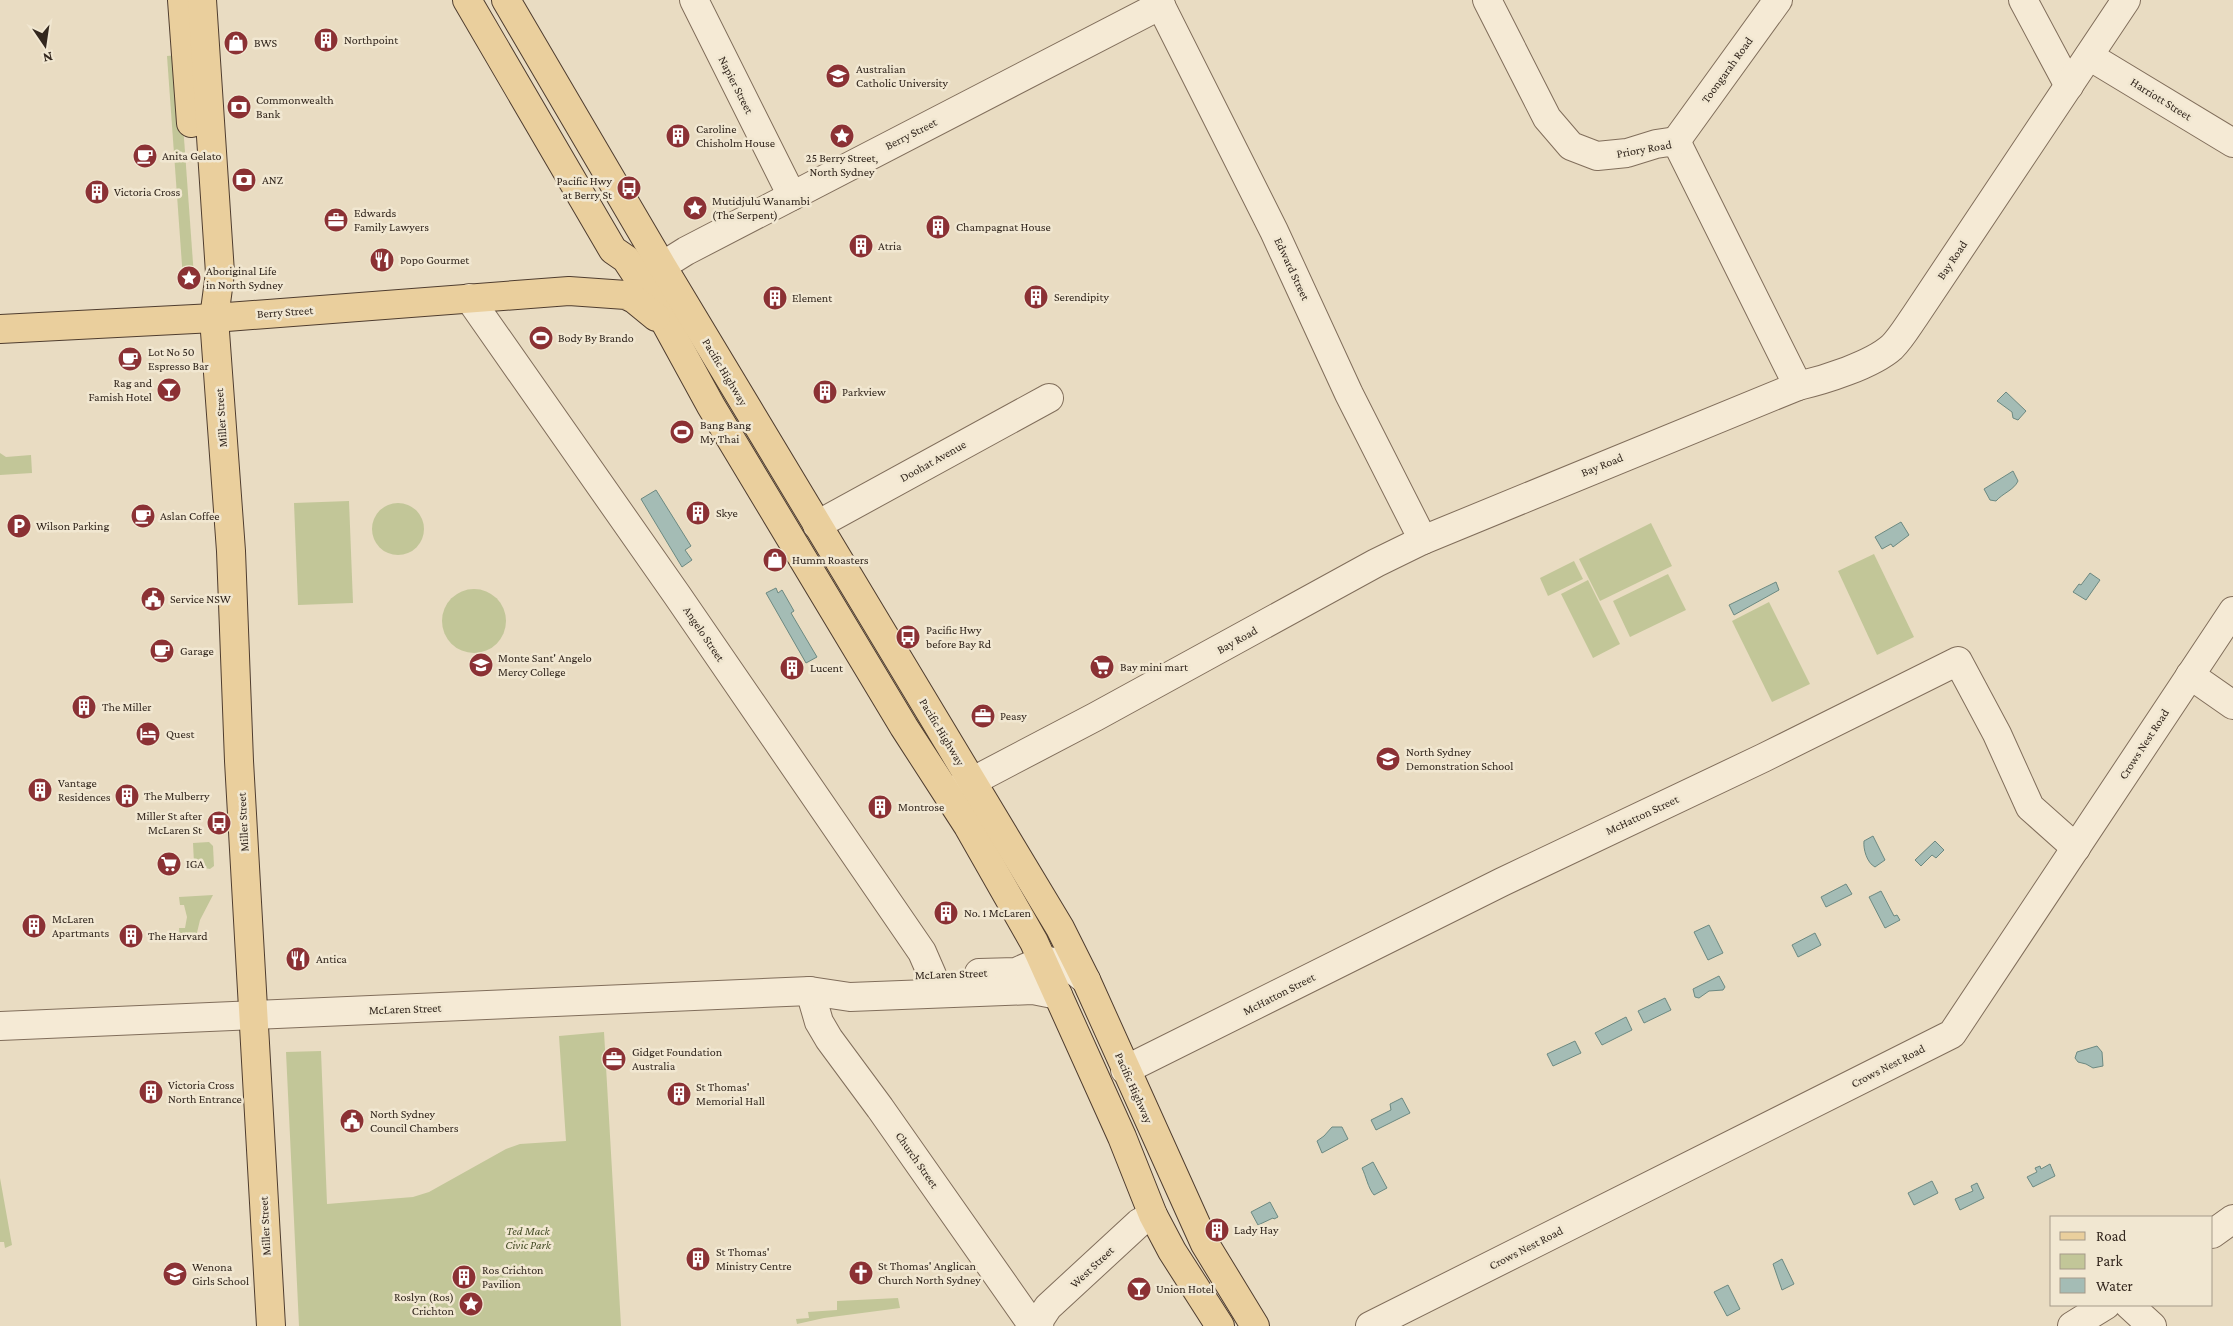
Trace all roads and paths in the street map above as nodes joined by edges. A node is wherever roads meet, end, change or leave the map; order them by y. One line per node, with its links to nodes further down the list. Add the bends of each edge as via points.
1 (182, 0): 21 (main road, Miller Street, via 203,284)
2 (202, 0): 21 (main road, Miller Street, via 220,273)
3 (467, 0): 17 (main road, Pacific Highway, via 613,250)
4 (506, 0): 15 (main road, Pacific Highway)
5 (694, 0): 16 (street, Napier Street)
6 (1487, 0): 13 (street, Priory Road, via 1547,118 1571,146 1597,156 1627,153)
7 (1778, 0): 13 (street, Toongarah Road)
8 (2023, 0): 12 (street)
9 (2126, 0): 11 (street, Bay Road)
10 (1160, 2): 16 (street, Berry Street); 27 (street, Edward Street)
11 (2089, 56): 12 (street, Bay Road); 14 (street, Harriott Street)
12 (2069, 86): 24 (street, Bay Road, via 1891,348 1825,380)
13 (1676, 141): 24 (street, Priory Road)
14 (2233, 143)
15 (597, 154): 17 (main road, Pacific Highway, via 600,194 624,234); 18 (main road, Pacific Highway)
16 (792, 196): 18 (street, Berry Street)
17 (626, 259): 19 (main road, Berry Street, via 616,270); 22 (main road, Pacific Highway)
18 (662, 266): 26 (main road, Pacific Highway)
19 (569, 291): 20 (main road, Berry Street); 22 (main road, Berry Street, via 626,295)
20 (469, 298): 21 (main road, Berry Street); 35 (street, Angelo Street, via 922,952)
21 (214, 318): 23 (main road, Berry Street); 39 (main road, Miller Street, via 231,551 239,761)
22 (668, 328): 32 (main road, Pacific Highway, via 711,406)
23 (0, 329)
24 (1798, 386): 27 (street, Bay Road)
25 (1049, 398): 26 (street, Doohat Avenue)
26 (817, 525): 31 (main road, Pacific Highway)
27 (1423, 540): 31 (street, Bay Road)
28 (2233, 611): 29 (street, Crows Nest Road)
29 (2190, 675): 30 (street); 33 (street, Crows Nest Road)
30 (2233, 705)
31 (972, 782): 32 (street, Bay Road); 36 (main road, Pacific Highway, via 1060,928)
32 (947, 794): 34 (main road, Pacific Highway)
33 (2076, 848): 41 (street, McHatton Street, via 2030,806 1958,661 1502,882); 52 (street, Crows Nest Road, via 1952,1034)
34 (1043, 960): 35 (street, McLaren Street, via 1016,972); 36 (street, via 1066,964); 38 (main road, Pacific Highway)
35 (932, 975): 37 (street, McLaren Street, via 849,978)
36 (1086, 980): 41 (main road, Pacific Highway)
37 (810, 991): 38 (street, McLaren Street, via 850,997 1033,990); 39 (street, McLaren Street); 48 (street, Church Street, via 819,1022 829,1039)
38 (1058, 995): 42 (main road, Pacific Highway, via 1122,1136)
39 (255, 1016): 40 (street, McLaren Street); 47 (main road, Miller Street)
40 (0, 1026)
41 (1125, 1070): 51 (main road, Pacific Highway, via 1205,1244)
42 (1153, 1216): 49 (street, West Street, via 1139,1223 1048,1307); 50 (main road, Pacific Highway)
43 (2233, 1219): 44 (street)
44 (2213, 1233)
45 (2104, 1306): 53 (street)
46 (2130, 1306): 54 (street)
47 (271, 1326)
48 (1033, 1326)
49 (1039, 1326)
50 (1220, 1326)
51 (1255, 1326)
52 (1370, 1326)
53 (2072, 1326)
54 (2152, 1326)

